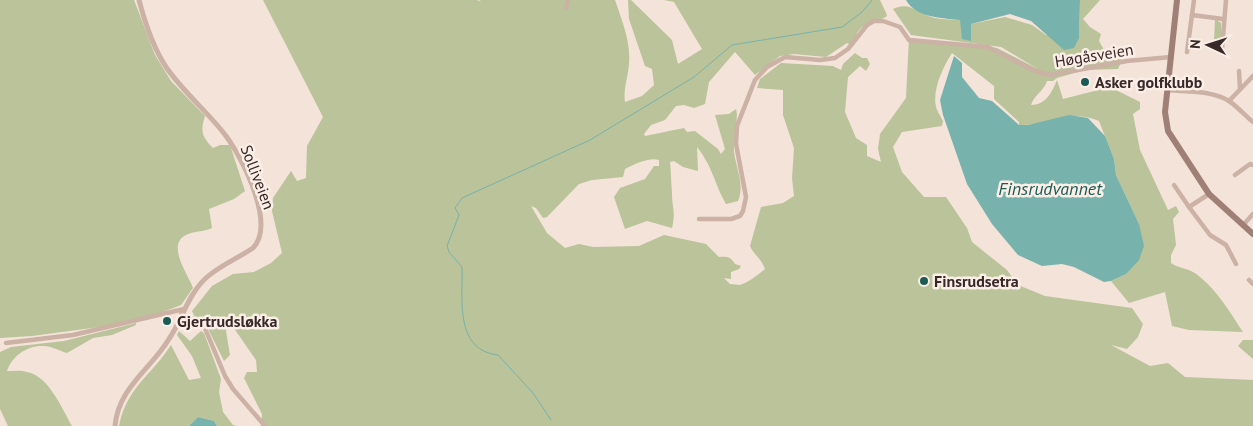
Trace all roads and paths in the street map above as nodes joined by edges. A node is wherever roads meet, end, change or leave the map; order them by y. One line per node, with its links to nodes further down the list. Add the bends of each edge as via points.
1 (139, 0): 30 (street, Solliveien, via 163,63 225,135 239,157 261,217 262,231 258,242 207,277)
2 (568, 0): 6 (street)
3 (1177, 0): 11 (main road)
4 (1194, 0): 7 (street)
5 (1226, 0): 8 (street)
6 (566, 8)
7 (1192, 15): 8 (street); 10 (street)
8 (1223, 19): 9 (street)
9 (1222, 49)
10 (1187, 52)
11 (1171, 57): 17 (main road); 26 (street, Høgåsveien, via 1127,61 1050,75 1035,71 988,47 909,40 900,27 874,21 848,49 834,58 785,58 767,67 755,80 736,126 736,144 746,197 743,211 731,219)
12 (1239, 71): 16 (street)
13 (1253, 76): 14 (street)
14 (1248, 81): 15 (street); 16 (street)
15 (1253, 86)
16 (1240, 89): 18 (street)
17 (1167, 90): 18 (street, via 1199,92); 23 (main road, via 1165,112 1168,131)
18 (1229, 101): 19 (street)
19 (1253, 122)
20 (1253, 165): 21 (street)
21 (1235, 175)
22 (1174, 184): 24 (street)
23 (1209, 194): 24 (street); 27 (main road)
24 (1189, 207): 29 (street, via 1210,235 1226,245)
25 (1253, 214): 27 (street)
26 (699, 219)
27 (1244, 224): 28 (main road)
28 (1253, 234)
29 (1236, 264)
30 (182, 311): 31 (street, via 73,336); 32 (street, Solliveien, via 168,342 127,390); 33 (street, via 204,326 229,382)
31 (6, 343)
32 (115, 426)
33 (265, 426)

